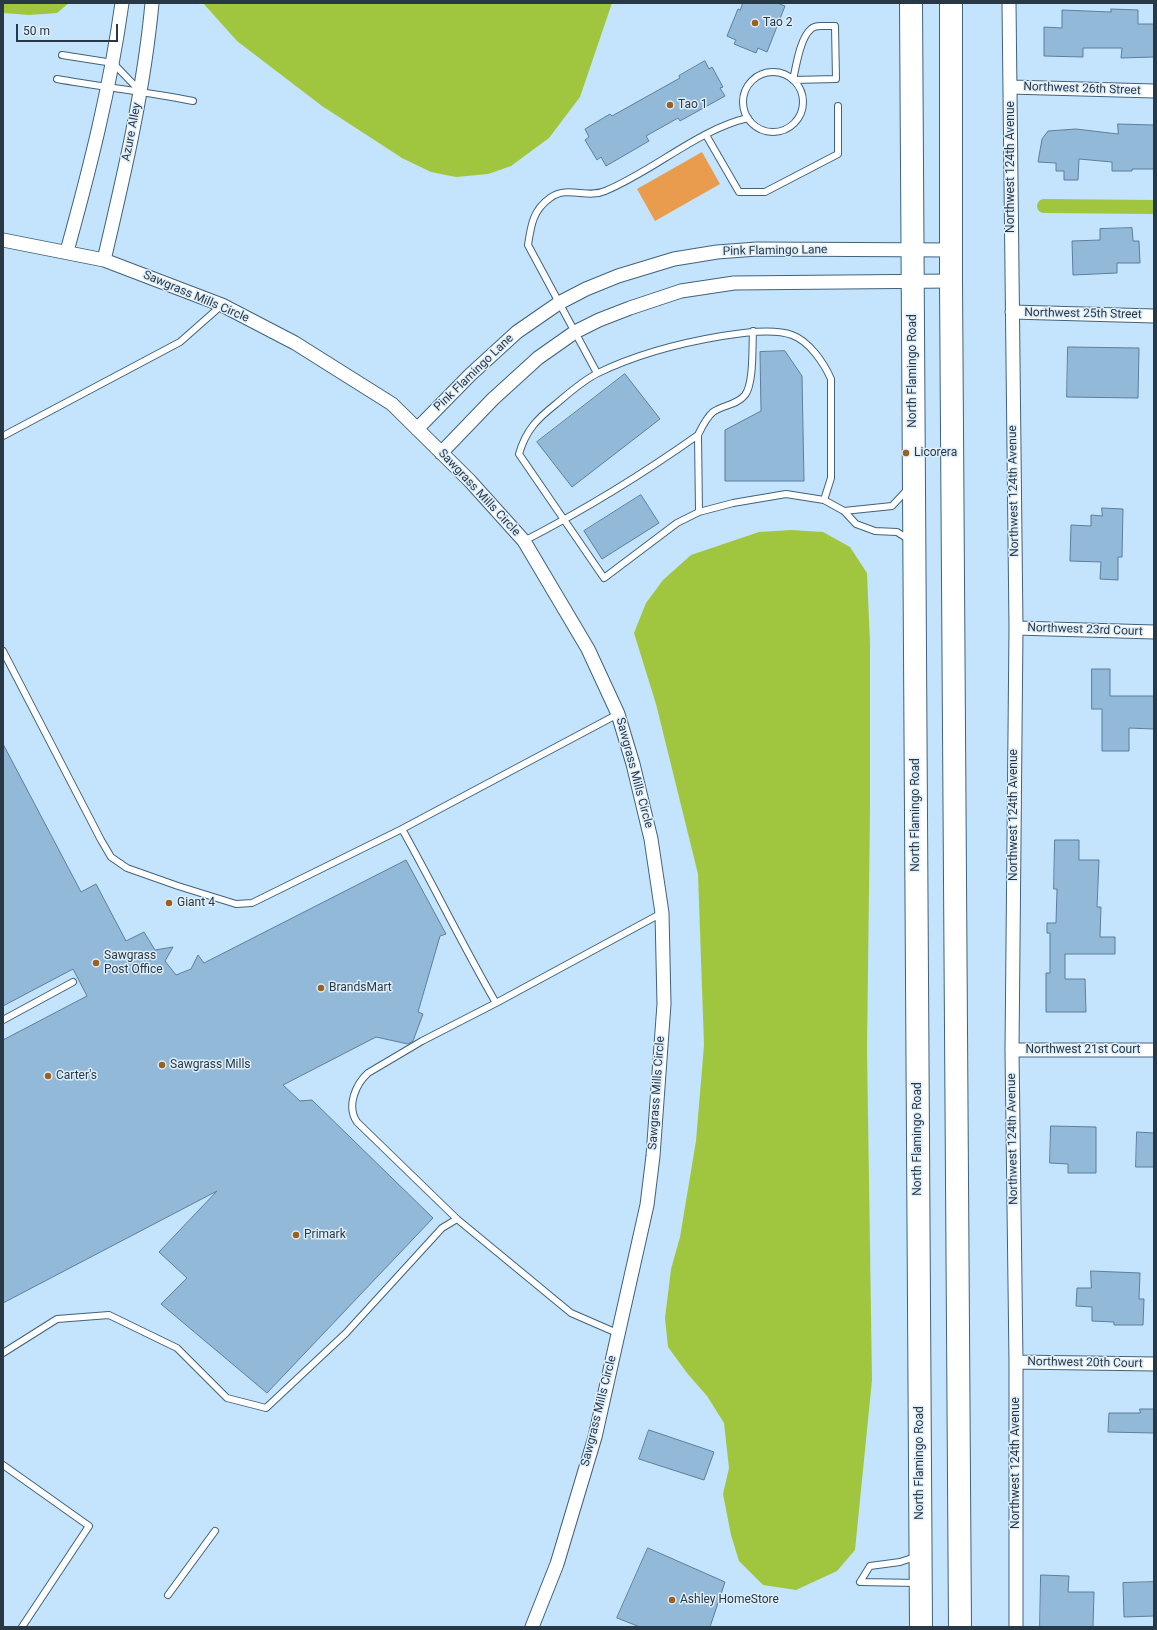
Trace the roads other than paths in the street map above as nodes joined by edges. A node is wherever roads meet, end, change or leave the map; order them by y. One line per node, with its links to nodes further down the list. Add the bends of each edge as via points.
1 (122, 3): 7 (street)
2 (152, 3): 12 (street, Azure Alley)
3 (911, 3): 19 (highway, North Flamingo Road)
4 (951, 3): 20 (highway)
5 (1009, 3): 10 (street, Northwest 124th Avenue)
6 (62, 55): 7 (lane)
7 (113, 63): 11 (street); 12 (lane)
8 (57, 79): 11 (lane)
9 (793, 80): 9 (lane, via 836,78 835,26 811,29 799,55); 16 (lane, via 774,73 754,79 744,93 744,110); 16 (lane, via 801,91 803,103 800,115 793,126 781,131 768,132 753,125)
10 (1010, 87): 13 (street, Northwest 26th Street); 27 (street, Northwest 124th Avenue)
11 (108, 88): 12 (lane); 21 (street, via 93,158)
12 (140, 91): 14 (lane); 22 (street, Azure Alley)
13 (1154, 91)
14 (193, 101)
15 (838, 106): 17 (lane, via 838,154 765,192 739,192)
16 (748, 118): 17 (lane, via 721,126)
17 (706, 135): 25 (lane, via 604,192 590,194 565,191 551,196 539,206 531,222 528,245)
18 (3, 240): 21 (street, Sawgrass Mills Circle)
19 (912, 250): 20 (street, Pink Flamingo Lane); 23 (highway, North Flamingo Road); 25 (street, Pink Flamingo Lane, via 757,249 717,252 674,259 645,268 586,289)
20 (951, 250): 24 (highway)
21 (67, 251): 22 (street, Sawgrass Mills Circle)
22 (104, 260): 26 (street, Sawgrass Mills Circle)
23 (913, 281): 24 (street); 30 (street, via 767,281 709,286 681,291 636,306); 36 (highway, North Flamingo Road)
24 (951, 281): 67 (highway)
25 (559, 303): 30 (lane); 32 (street, Pink Flamingo Lane, via 517,332 470,374)
26 (222, 305): 32 (street, Sawgrass Mills Circle, via 295,343 392,404); 34 (lane, via 180,342)
27 (1012, 312): 28 (street, Northwest 25th Street); 43 (street, Northwest 124th Avenue)
28 (1154, 316)
29 (753, 331): 31 (lane, via 691,341 646,354); 33 (lane, via 750,385 746,394 739,401 714,412); 37 (lane, via 791,335 807,344 827,369 831,379 831,478)
30 (575, 332): 31 (lane); 35 (street, via 538,358 493,399)
31 (597, 373): 40 (lane, via 542,415 524,437 519,454)
32 (417, 429): 35 (street, Sawgrass Mills Circle)
33 (698, 435): 39 (lane); 40 (lane)
34 (3, 436)
35 (441, 453): 41 (street, Sawgrass Mills Circle)
36 (914, 476): 38 (lane, via 905,494 892,506); 42 (highway, North Flamingo Road)
37 (824, 500): 38 (lane); 39 (lane, via 786,494)
38 (844, 511): 42 (lane, via 856,524 875,531 897,532)
39 (699, 512): 40 (lane, via 677,523 604,578)
40 (564, 520): 41 (lane)
41 (524, 541): 46 (street, Sawgrass Mills Circle, via 588,649)
42 (914, 543): 61 (highway, North Flamingo Road)
43 (1016, 628): 44 (street, Northwest 23rd Court); 52 (street, Northwest 124th Avenue)
44 (1154, 632)
45 (3, 651): 47 (lane, via 104,846 111,857 127,868 236,904 252,903)
46 (618, 714): 47 (lane); 48 (street, Sawgrass Mills Circle, via 652,839)
47 (402, 829): 50 (lane)
48 (662, 913): 50 (lane); 55 (street, Sawgrass Mills Circle, via 664,1004 653,1156 647,1205)
49 (73, 982): 51 (lane)
50 (496, 1003): 54 (lane, via 422,1041 368,1073 359,1084 353,1100 357,1122)
51 (3, 1020)
52 (1012, 1050): 53 (street, Northwest 21st Court); 57 (street, Northwest 124th Avenue)
53 (1154, 1050)
54 (457, 1220): 55 (lane, via 571,1313); 56 (lane, via 442,1228 346,1333 266,1408 227,1398 177,1348 109,1315 57,1319)
55 (617, 1333): 65 (street, Sawgrass Mills Circle, via 595,1437 557,1564)
56 (3, 1353)
57 (1016, 1362): 58 (street, Northwest 20th Court); 68 (street, Northwest 124th Avenue)
58 (1154, 1364)
59 (3, 1466): 64 (lane, via 89,1526)
60 (215, 1531): 63 (lane)
61 (921, 1555): 62 (highway, North Flamingo Road); 62 (lane, via 900,1562 870,1566 860,1582)
62 (921, 1583): 66 (highway, North Flamingo Road)
63 (168, 1595)
64 (22, 1627)
65 (532, 1627)
66 (922, 1627)
67 (960, 1627)
68 (1016, 1627)

